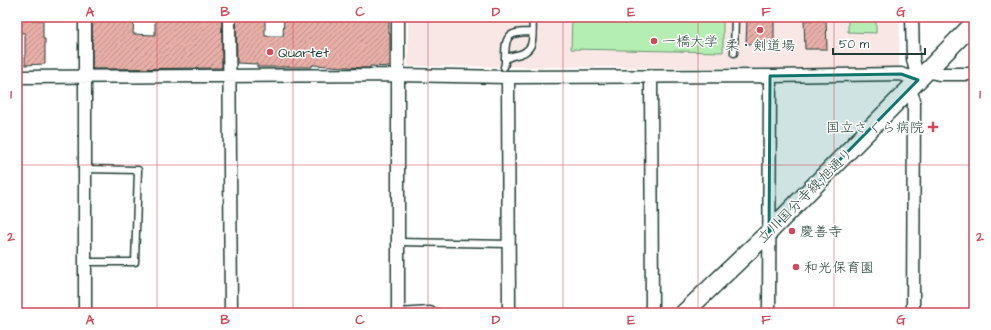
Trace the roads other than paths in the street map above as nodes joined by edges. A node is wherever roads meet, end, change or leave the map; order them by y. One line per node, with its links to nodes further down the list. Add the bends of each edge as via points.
1 (85, 17): 17 (street)
2 (229, 17): 13 (street)
3 (398, 17): 12 (street)
4 (533, 17): 8 (lane)
5 (735, 17): 9 (lane)
6 (912, 17): 18 (street, via 912,59)
7 (974, 23): 18 (main road, 立川国分寺線;旭通り)
8 (532, 32): 10 (lane, via 531,44 526,52 510,57); 10 (lane, via 519,32 508,38)
9 (734, 53)
10 (506, 68): 12 (street); 14 (street); 22 (street)
11 (974, 74): 18 (street, via 939,74)
12 (398, 75): 13 (street); 21 (street)
13 (229, 76): 17 (street); 26 (street)
14 (651, 76): 15 (street); 29 (street)
15 (770, 76): 18 (street, via 901,74); 20 (street)
16 (17, 77): 17 (street)
17 (86, 77): 19 (street)
18 (918, 80): 20 (main road, 立川国分寺線;旭通り); 32 (street, via 914,100)
19 (85, 169): 23 (street); 23 (lane, via 138,170 135,262)
20 (769, 232): 30 (main road, 立川国分寺線;旭通り); 31 (street)
21 (398, 242): 22 (lane); 24 (street)
22 (509, 244): 28 (street)
23 (85, 262): 25 (street)
24 (398, 312): 27 (lane, via 430,310)
25 (85, 313)
26 (231, 313)
27 (440, 313)
28 (509, 313)
29 (652, 313)
30 (684, 313)
31 (769, 313)
32 (913, 313)

